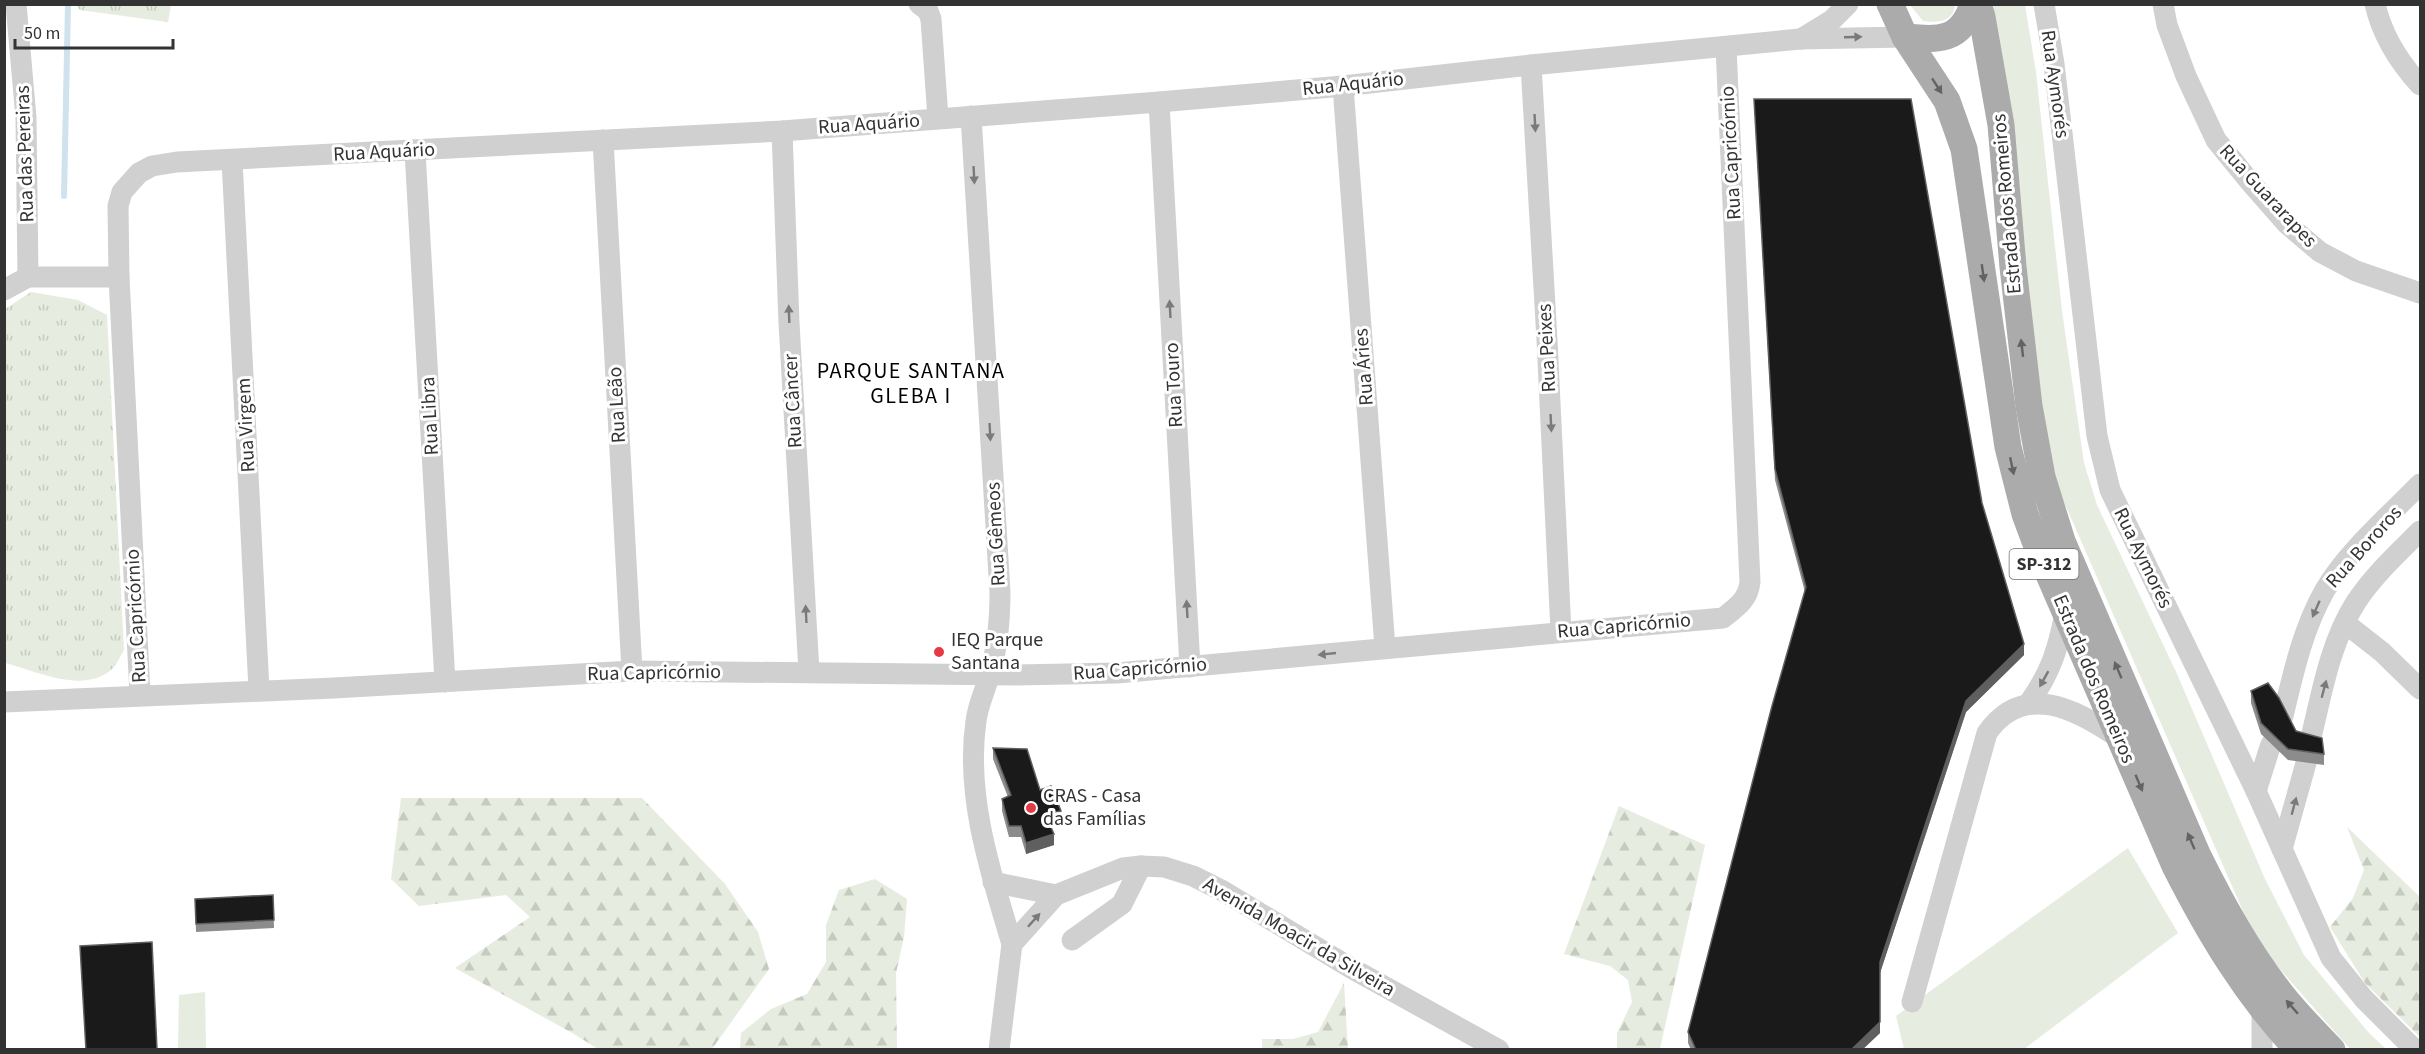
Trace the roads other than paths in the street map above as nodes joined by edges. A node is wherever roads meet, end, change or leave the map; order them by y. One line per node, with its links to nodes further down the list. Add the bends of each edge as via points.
1 (16, 4): 23 (street, Rua das Pereiras, via 26,118)
2 (919, 4): 18 (street, via 931,20)
3 (1848, 4): 11 (street, via 1832,20)
4 (1890, 4): 10 (main road, Estrada dos Romeiros / SP-312)
5 (1973, 4): 10 (main road, via 1968,20 1956,33 1928,39)
6 (1978, 4): 59 (main road, Estrada dos Romeiros / SP-312, one-way to 6, via 2282,994 2218,894 2061,540 2042,477 2029,406 2001,125)
7 (2044, 4): 46 (street, Rua Aymorés, via 2103,467 2126,524)
8 (2163, 4): 26 (street, Rua Guararapes, via 2186,76 2216,140 2251,183 2320,252 2356,272)
9 (2375, 4): 14 (street, via 2379,23 2394,53)
10 (1905, 37): 11 (street, Rua Aquário, one-way to 10); 29 (main road, Estrada dos Romeiros / SP-312, one-way to 29, via 1947,101 1964,149 2014,474 2025,514)
11 (1800, 39): 12 (street, Rua Aquário)
12 (1726, 47): 13 (street, Rua Aquário); 31 (street, Rua Capricórnio, via 1749,591 1743,602 1723,618)
13 (1531, 65): 15 (street, Rua Aquário); 31 (street, Rua Peixes, one-way to 31)
14 (2421, 85)
15 (1343, 86): 16 (street, Rua Aquário); 32 (street, Rua Áries)
16 (1159, 102): 17 (street, Rua Aquário); 33 (street, Rua Touro, one-way to 16)
17 (971, 116): 18 (street, Rua Aquário); 36 (street, Rua Gêmeos, one-way to 36, via 1000,592 999,632)
18 (938, 118): 19 (street, Rua Aquário)
19 (782, 131): 20 (street, Rua Aquário); 35 (street, Rua Câncer, one-way to 19)
20 (603, 140): 21 (street, Rua Aquário); 34 (street, Rua Leão)
21 (415, 151): 22 (street, Rua Aquário); 37 (street, Rua Libra)
22 (232, 160): 24 (street, Rua Aquário, via 177,162 139,172 122,192 118,206); 39 (street, Rua Virgem)
23 (28, 277): 24 (street); 25 (street)
24 (119, 277): 40 (street, Rua Capricórnio)
25 (4, 290)
26 (2421, 293)
27 (2421, 484): 43 (street, Rua Bororos, one-way to 43, via 2325,588 2307,630)
28 (2421, 531): 30 (street, Rua Bororos, via 2366,588)
29 (2065, 613): 42 (street, one-way to 42, via 2055,657); 44 (main road, Estrada dos Romeiros / SP-312)
30 (2344, 623): 38 (street); 47 (street, Rua Bororos, one-way to 30)
31 (1561, 632): 32 (street, Rua Capricórnio)
32 (1385, 648): 33 (street, Rua Capricórnio, one-way to 33)
33 (1190, 667): 36 (street, Rua Capricórnio, via 1117,673)
34 (632, 671): 35 (street, Rua Capricórnio); 37 (street, Rua Capricórnio)
35 (809, 672): 36 (street, Rua Capricórnio)
36 (990, 675): 49 (street, Rua Gêmeos, via 976,722 975,768 981,832)
37 (445, 682): 39 (street, Rua Capricórnio)
38 (2421, 689)
39 (259, 690): 40 (street, Rua Capricórnio)
40 (140, 695): 41 (street)
41 (4, 702)
42 (2029, 703): 44 (street, via 2078,713); 53 (street, via 1999,717 1987,733)
43 (2283, 716)
44 (2120, 739): 54 (main road, Estrada dos Romeiros / SP-312, one-way to 54, via 2195,906)
45 (2271, 744): 46 (street)
46 (2256, 791): 47 (street, Rua Aymorés)
47 (2282, 849): 60 (street, Rua Aymorés, via 2331,958 2364,999)
48 (1141, 866): 50 (street, Avenida Moacir da Silveira, via 1123,868); 51 (street, via 1122,904); 56 (street, Avenida Moacir da Silveira, via 1164,867 1223,891)
49 (993, 882): 50 (street); 52 (street, Rua Gêmeos)
50 (1056, 895): 52 (street, Avenida Moacir da Silveira, one-way to 50)
51 (1072, 940)
52 (1012, 944): 55 (street)
53 (1912, 1002)
54 (2262, 1010): 57 (street); 58 (main road, Estrada dos Romeiros / SP-312)
55 (999, 1050)
56 (1499, 1050)
57 (2262, 1050)
58 (2298, 1050)
59 (2332, 1050)
60 (2415, 1050)

